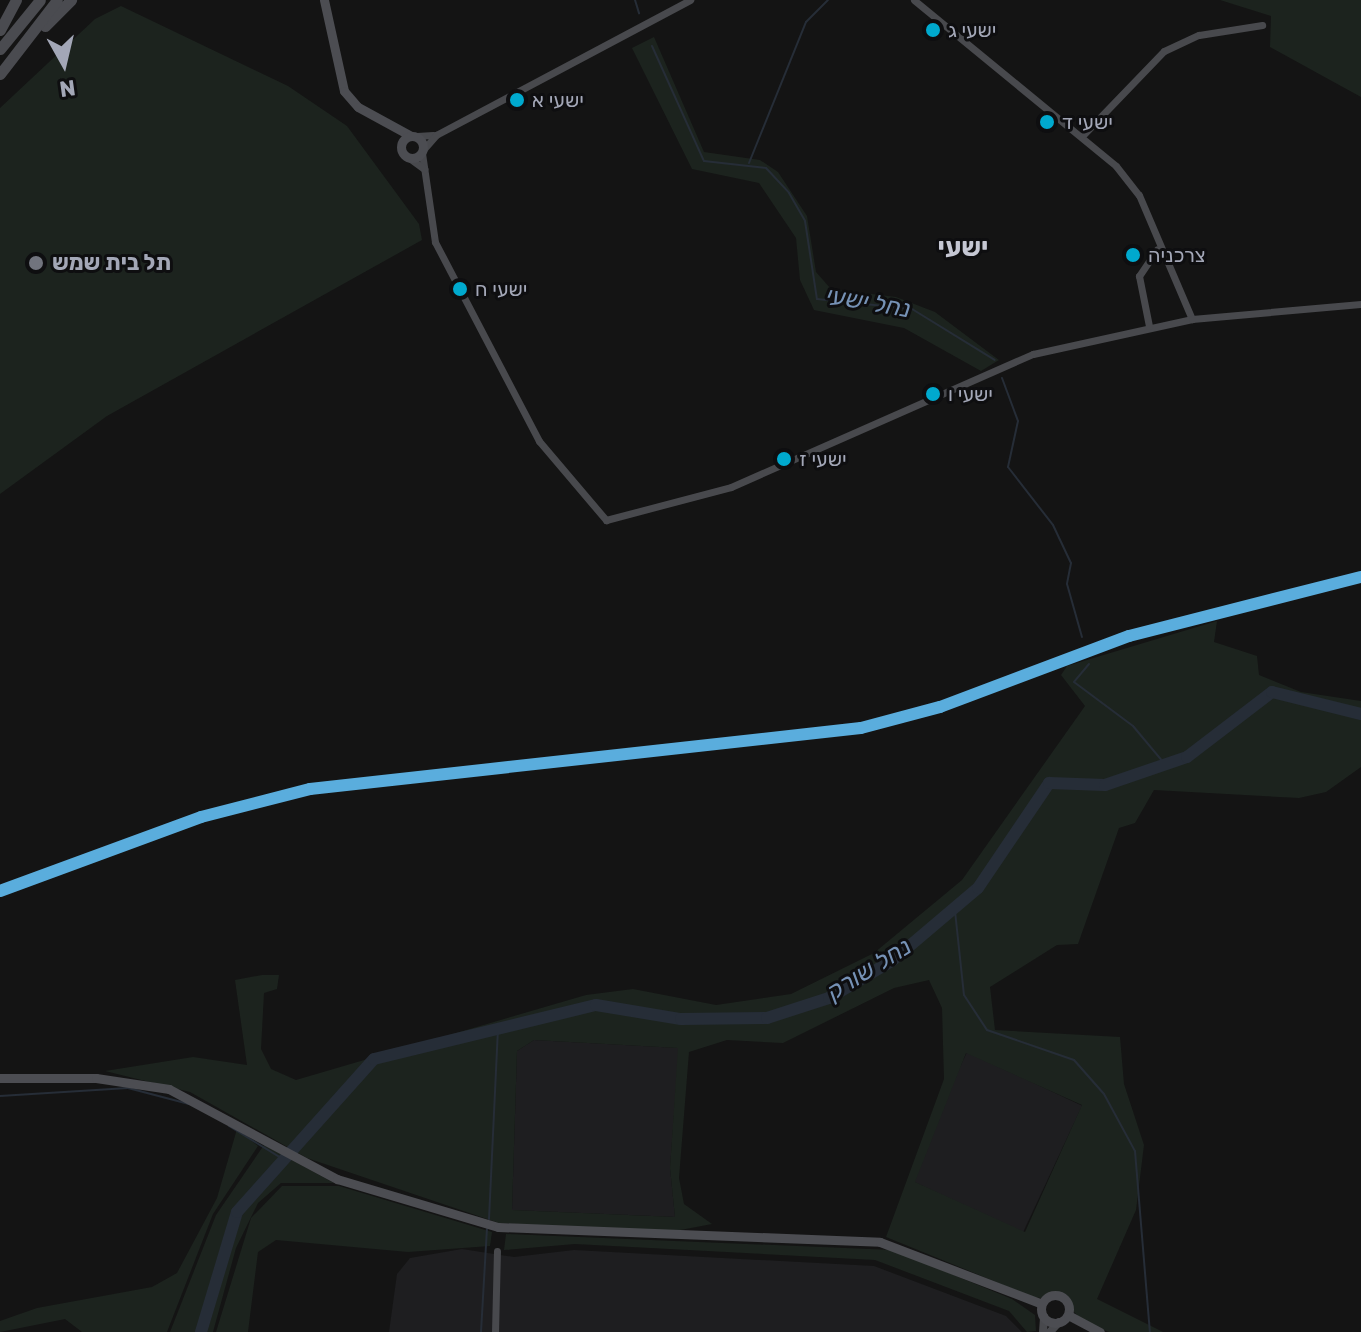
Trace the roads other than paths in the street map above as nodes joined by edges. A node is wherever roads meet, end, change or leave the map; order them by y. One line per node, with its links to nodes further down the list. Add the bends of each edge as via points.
1 (16, 0): 9 (highway)
2 (40, 0): 11 (highway)
3 (57, 0): 10 (highway)
4 (71, 0): 10 (highway)
5 (324, 0): 13 (main road, via 344,91)
6 (690, 0): 15 (street)
7 (914, 0): 14 (street)
8 (1262, 25): 14 (street, via 1199,35 1164,51)
9 (0, 30)
10 (25, 46): 12 (highway)
11 (0, 49)
12 (0, 74)
13 (391, 128): 16 (main road); 17 (main road)
14 (1084, 134): 21 (street, via 1139,195)
15 (436, 135): 16 (street); 18 (street)
16 (414, 136): 17 (main road); 18 (main road)
17 (401, 146): 19 (main road)
18 (423, 151): 19 (main road); 20 (street)
19 (409, 158): 20 (street)
20 (425, 171): 24 (street, via 435,242 539,441 606,520 731,487 1033,354)
21 (1157, 249): 23 (street); 24 (street, via 1139,276)
22 (1361, 304): 23 (street)
23 (1192, 319): 24 (street)
24 (1149, 326)
25 (0, 1078): 27 (main road, via 107,1079 169,1089 337,1179 498,1227 880,1242)
26 (497, 1251): 30 (street)
27 (1042, 1304): 28 (main road); 29 (main road, via 1060,1296)
28 (1044, 1317): 29 (main road); 31 (street)
29 (1063, 1319): 32 (street); 33 (main road)
30 (495, 1332)
31 (1043, 1332)
32 (1050, 1332)
33 (1100, 1332)

